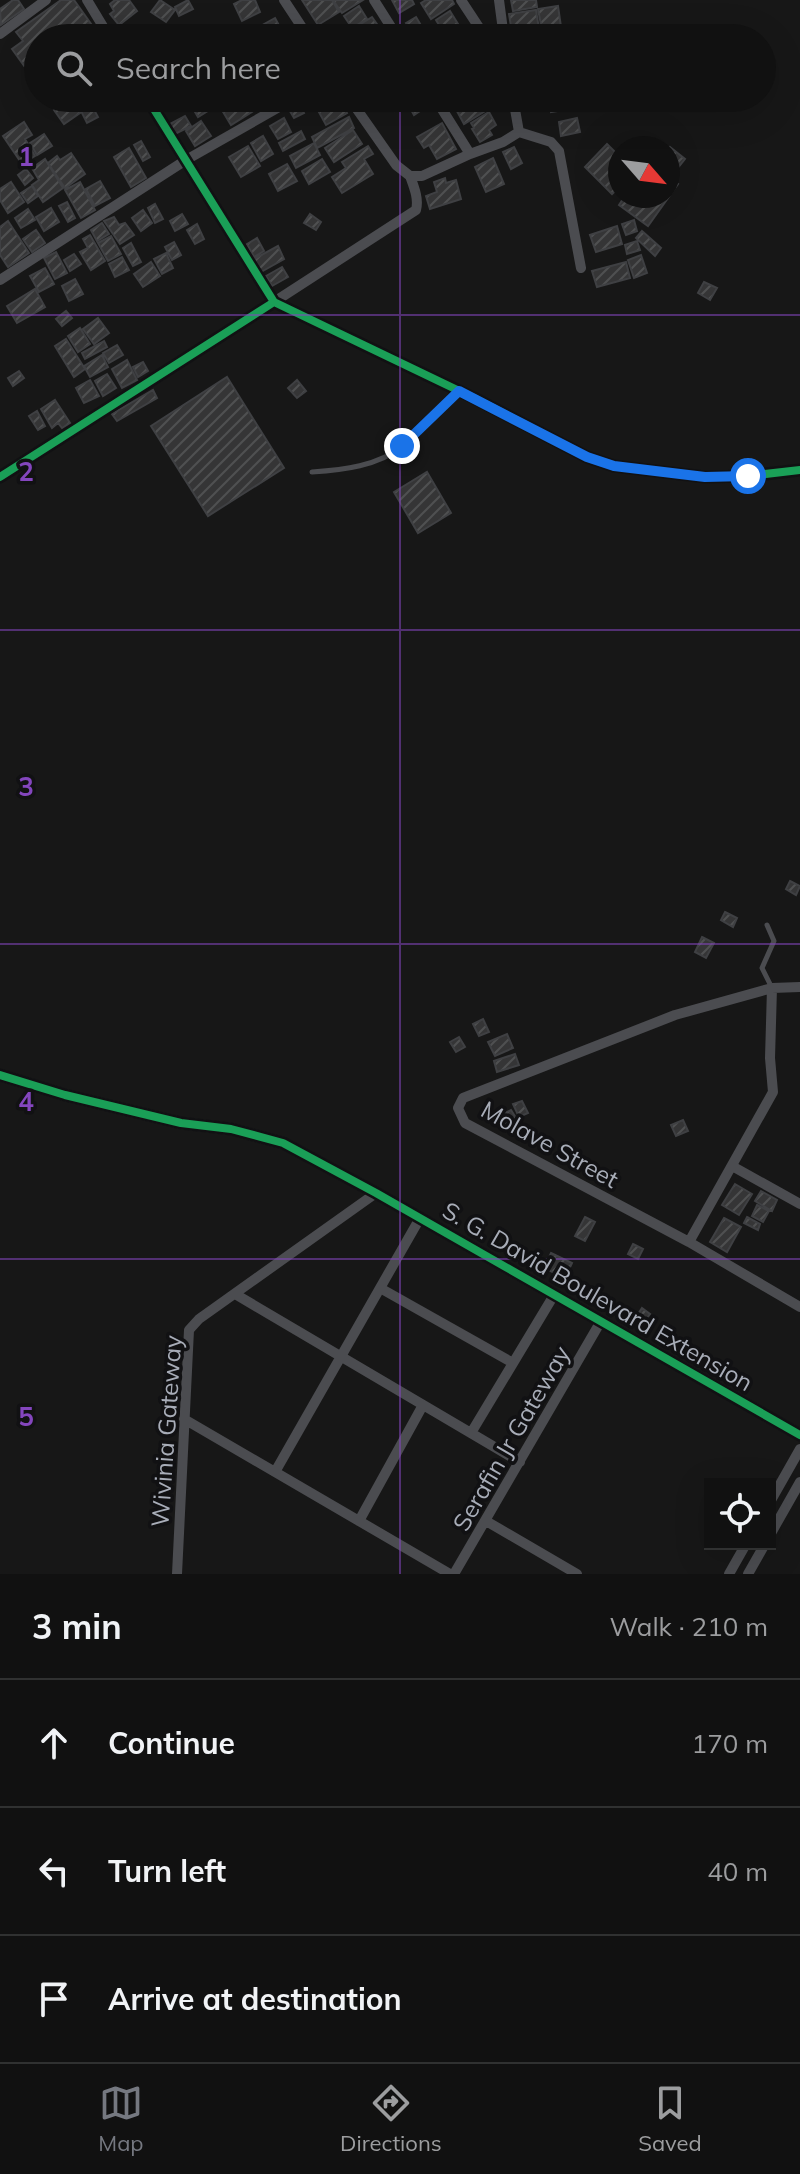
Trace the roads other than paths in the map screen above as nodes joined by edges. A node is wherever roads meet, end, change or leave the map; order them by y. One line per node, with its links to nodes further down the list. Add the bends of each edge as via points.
1 (46, 0): 12 (street)
2 (87, 0): 7 (street)
3 (284, 0): 8 (street)
4 (374, 0): 9 (street)
5 (461, 0): 10 (street)
6 (499, 0): 11 (street)
7 (102, 24)
8 (300, 24)
9 (389, 24)
10 (477, 24)
11 (502, 24)
12 (0, 34)
13 (156, 112): 20 (street)
14 (270, 112): 20 (street)
15 (359, 112): 21 (street, via 396,165)
16 (444, 112): 19 (street)
17 (515, 112): 18 (street)
18 (519, 132): 19 (street); 22 (street, via 551,142 559,151)
19 (470, 154): 21 (street, via 422,176)
20 (186, 160): 23 (street); 24 (street)
21 (410, 176): 24 (street, via 416,210)
22 (581, 268)
23 (0, 280)
24 (274, 302): 25 (street); 28 (street)
25 (459, 391): 26 (street, via 614,466 705,477); 27 (lane, via 402,446 381,459)
26 (800, 470)
27 (312, 472)
28 (0, 477)
29 (767, 925): 31 (lane, via 774,941 762,968)
30 (800, 987): 31 (street)
31 (772, 988): 33 (street, via 773,1092); 37 (street, Molave Street, via 675,1015 460,1103 465,1123)
32 (0, 1075): 34 (street, S. G. David Boulevard Extension, via 181,1123 283,1143)
33 (732, 1166): 35 (street); 37 (street)
34 (376, 1193): 36 (street, S. G. David Boulevard Extension); 39 (street, Wivinia Gateway)
35 (800, 1204)
36 (420, 1218): 38 (street); 40 (street, S. G. David Boulevard Extension)
37 (689, 1242): 41 (street, Molave Street)
38 (380, 1288): 43 (street); 44 (street)
39 (235, 1294): 43 (street); 46 (street, Wivinia Gateway, via 189,1330)
40 (554, 1295): 42 (street, S. G. David Boulevard Extension); 44 (street)
41 (800, 1307)
42 (601, 1321): 48 (street, S. G. David Boulevard Extension); 50 (street, Serafin Jr Gateway)
43 (342, 1357): 45 (street); 51 (street)
44 (513, 1363): 47 (street)
45 (423, 1405): 47 (street); 54 (street)
46 (184, 1419): 51 (street); 59 (street, Wivinia Gateway)
47 (471, 1433): 50 (street)
48 (800, 1435)
49 (800, 1449): 53 (street)
50 (520, 1462): 55 (street, Serafin Jr Gateway)
51 (275, 1472): 54 (street)
52 (800, 1482): 56 (street)
53 (776, 1491)
54 (359, 1521): 60 (street)
55 (486, 1521): 60 (street, Serafin Jr Gateway); 61 (street)
56 (776, 1524)
57 (743, 1550): 62 (street)
58 (762, 1550): 63 (street)
59 (177, 1574)
60 (452, 1574)
61 (577, 1574)
62 (729, 1574)
63 (748, 1574)

